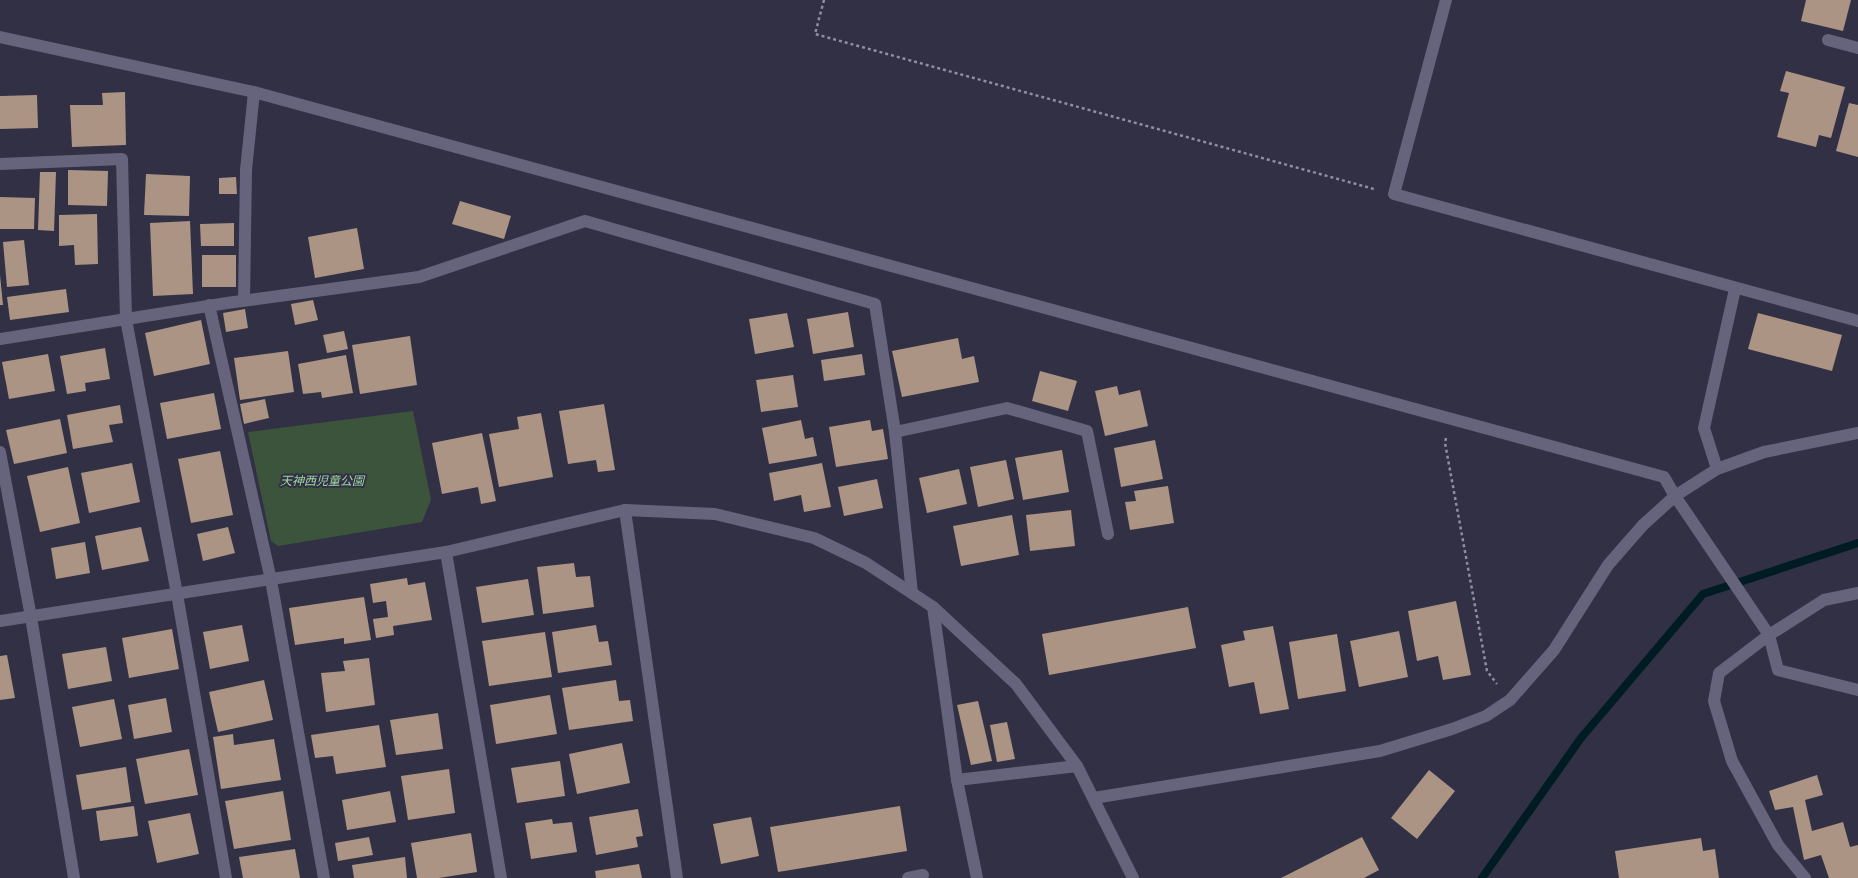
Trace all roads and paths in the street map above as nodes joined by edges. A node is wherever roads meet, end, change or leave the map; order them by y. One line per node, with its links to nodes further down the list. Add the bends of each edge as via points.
1 (824, 0): 8 (path, via 815,34)
2 (1446, 0): 8 (street)
3 (0, 37): 6 (street)
4 (1828, 40): 5 (street)
5 (1858, 48)
6 (254, 92): 10 (street, via 246,170); 15 (street)
7 (0, 164): 12 (street, via 122,159)
8 (1394, 194): 9 (street)
9 (1735, 289): 13 (street); 19 (street, via 1704,428)
10 (244, 300): 11 (street); 16 (street, via 419,277 585,221 875,304)
11 (209, 305): 12 (street); 24 (street)
12 (126, 319): 14 (street); 27 (street)
13 (1858, 321)
14 (0, 340)
15 (1451, 419): 20 (street, via 1664,477); 33 (path, via 1445,443 1487,671)
16 (895, 432): 22 (street, via 1007,408 1087,431); 25 (street)
17 (1858, 433): 19 (street, via 1764,452)
18 (0, 452): 29 (street)
19 (1717, 469): 20 (street)
20 (1675, 496): 31 (street); 33 (street, via 1642,525 1608,565 1554,650)
21 (625, 510): 23 (street); 25 (street, via 715,514 814,538 866,564); 42 (street)
22 (1108, 534)
23 (446, 552): 24 (street); 41 (street)
24 (271, 580): 27 (street); 40 (street)
25 (912, 593): 28 (street)
26 (1858, 593): 31 (street, via 1824,600)
27 (177, 594): 29 (street); 39 (street)
28 (933, 607): 34 (street, via 1016,684); 35 (street)
29 (31, 617): 30 (street); 38 (street)
30 (0, 622)
31 (1769, 635): 32 (street, via 1778,670); 46 (street, via 1719,673 1714,701 1732,761 1778,845)
32 (1858, 690)
33 (1510, 700): 36 (street, via 1486,716 1380,751)
34 (1077, 766): 35 (street); 36 (street)
35 (957, 780): 44 (street)
36 (1094, 798): 45 (street)
37 (923, 875): 43 (street)
38 (74, 878)
39 (226, 878)
40 (324, 878)
41 (501, 878)
42 (677, 878)
43 (908, 878)
44 (977, 878)
45 (1133, 878)
46 (1805, 878)

